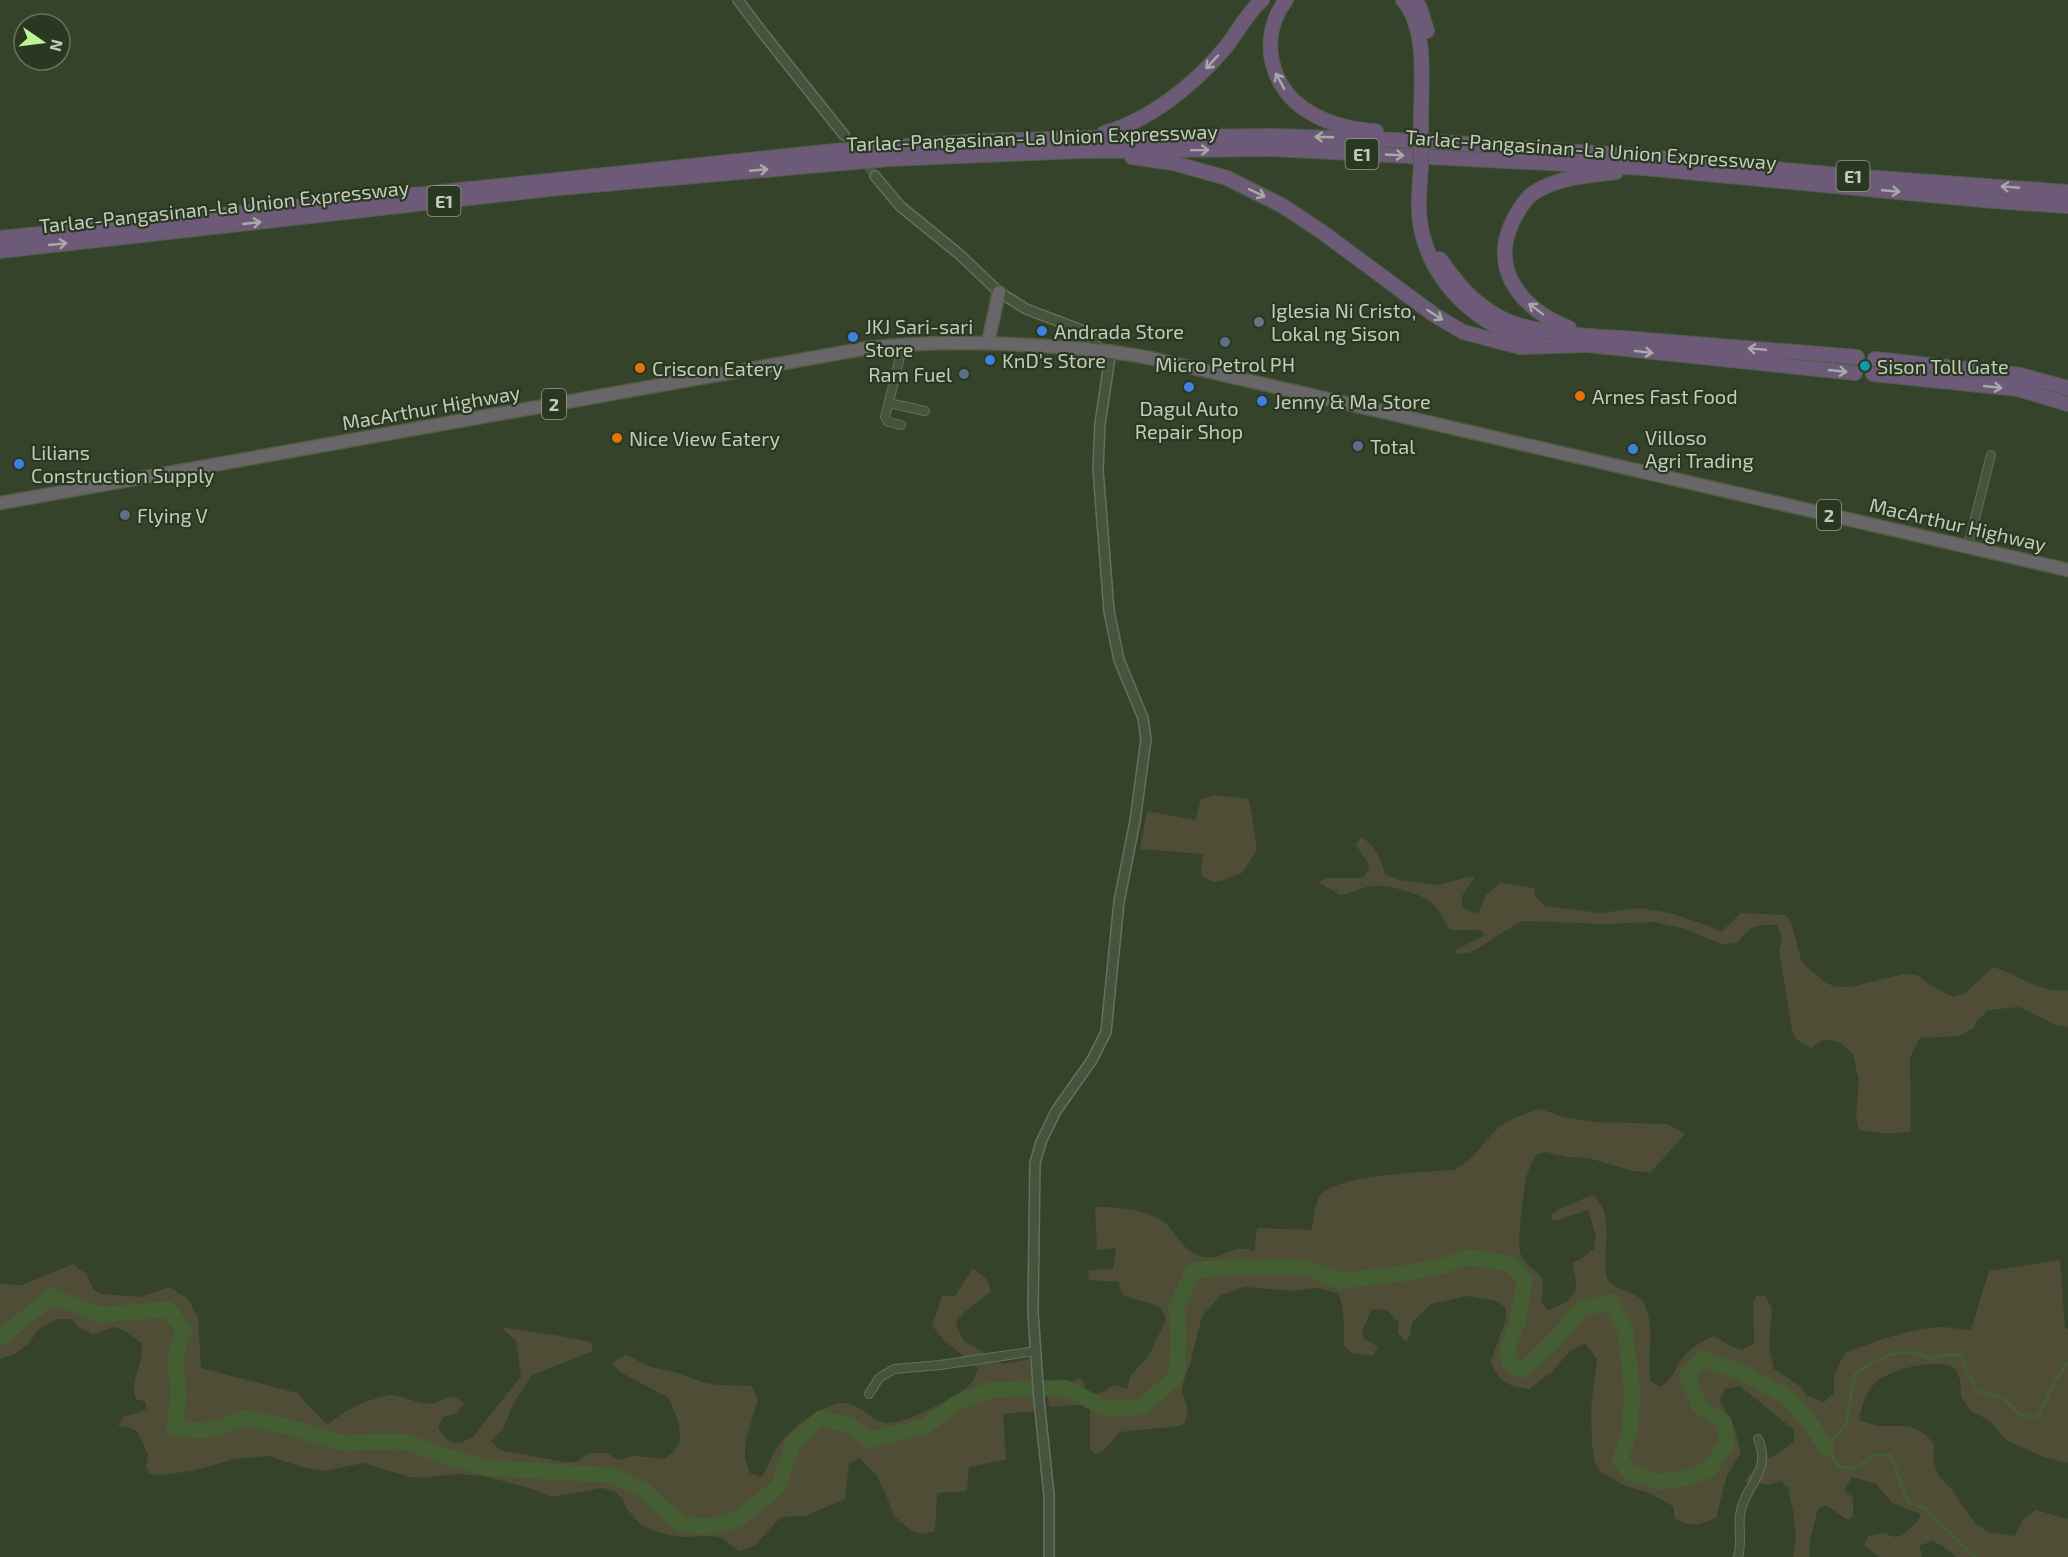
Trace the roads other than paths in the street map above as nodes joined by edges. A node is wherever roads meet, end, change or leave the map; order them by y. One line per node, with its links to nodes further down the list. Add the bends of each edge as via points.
1 (738, 0): 7 (street)
2 (1262, 0): 8 (highway, one-way to 8, via 1225,48 1158,109 1139,121)
3 (1286, 0): 9 (highway, one-way to 3, via 1324,120 1284,90 1269,47 1277,11)
4 (1403, 0): 6 (highway, via 1419,35)
5 (1415, 0): 6 (highway, via 1427,32 1430,58)
6 (1425, 120): 18 (highway, via 1424,168 1431,233 1440,258 1455,281 1475,302 1503,319)
7 (844, 135)
8 (1086, 138): 9 (highway, Tarlac-Pangasinan-La Union Expressway / E1, one-way to 8, via 1273,136); 15 (highway, Tarlac-Pangasinan-La Union Expressway / E1, via 834,151)
9 (1425, 141): 13 (highway, Tarlac-Pangasinan-La Union Expressway / E1, one-way to 9)
10 (1079, 151): 11 (highway, Tarlac-Pangasinan-La Union Expressway / E1, one-way to 11, via 1273,149); 16 (highway, Tarlac-Pangasinan-La Union Expressway / E1, one-way to 10, via 559,188 888,159); 18 (highway, one-way to 18, via 1173,163 1227,178 1283,206 1463,332 1520,346)
11 (1644, 168): 14 (highway, Tarlac-Pangasinan-La Union Expressway / E1, one-way to 14); 18 (highway, one-way to 11, via 1531,307 1512,284 1506,266 1509,229 1518,210 1533,193 1554,182)
12 (875, 176): 17 (street, via 900,206)
13 (2068, 192)
14 (2068, 206)
15 (0, 238)
16 (0, 251)
17 (999, 292): 19 (highway); 21 (street, via 1026,309 1084,331)
18 (1587, 340): 23 (highway, one-way to 18); 25 (highway, one-way to 25)
19 (988, 343): 20 (highway, MacArthur Highway / 2); 21 (highway, MacArthur Highway / 2)
20 (903, 345): 28 (street); 33 (highway, MacArthur Highway / 2, via 845,352)
21 (1098, 349): 22 (highway, MacArthur Highway / 2)
22 (1111, 350): 34 (highway, MacArthur Highway / 2); 36 (street, via 1098,469 1111,620 1125,679 1146,730 1135,822 1119,902 1106,1032 1056,1111 1037,1150 1033,1311)
23 (1857, 357)
24 (1875, 358): 27 (highway, via 2020,375)
25 (1855, 373)
26 (1872, 374): 29 (highway, one-way to 29, via 2018,389)
27 (2068, 388)
28 (889, 403): 30 (street); 31 (street, via 886,419)
29 (2068, 404)
30 (925, 411)
31 (901, 425)
32 (1991, 455): 34 (street)
33 (0, 503)
34 (1968, 546): 35 (highway, MacArthur Highway / 2)
35 (2068, 570)
36 (1036, 1351): 37 (street, via 894,1369 879,1378); 39 (street, via 1049,1495)
37 (869, 1394)
38 (1758, 1439): 40 (street, via 1762,1462 1741,1508 1742,1546)
39 (1048, 1557)
40 (1738, 1557)

